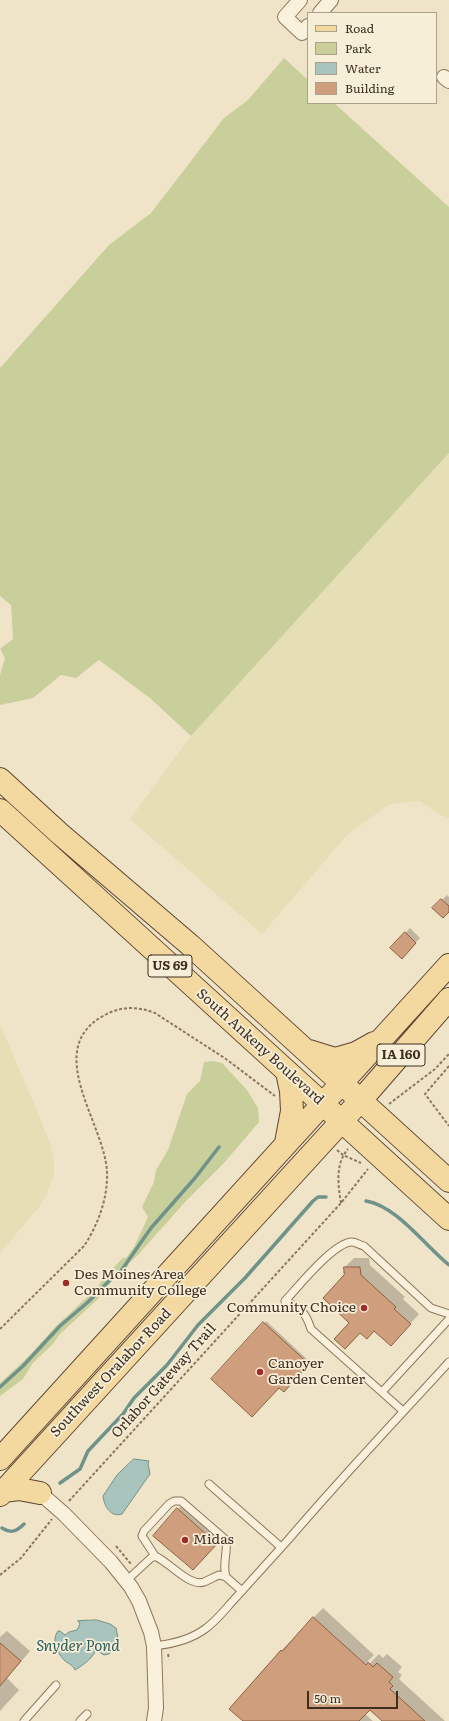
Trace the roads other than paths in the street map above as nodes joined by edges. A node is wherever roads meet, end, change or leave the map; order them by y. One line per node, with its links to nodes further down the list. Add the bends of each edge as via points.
1 (300, 0): 4 (street, via 285,16 302,33)
2 (331, 0): 3 (street)
3 (321, 12)
4 (307, 27)
5 (0, 779): 10 (main road, South Ankeny Boulevard / US 69)
6 (0, 810): 11 (main road, South Ankeny Boulevard / US 69)
7 (449, 965): 9 (main road, IA 160)
8 (449, 999): 13 (main road, IA 160)
9 (384, 1038): 10 (main road, via 356,1053 335,1059); 12 (main road, IA 160)
10 (306, 1050): 12 (main road, South Ankeny Boulevard / US 69)
11 (287, 1072): 12 (main road, South Ankeny Boulevard / US 69); 14 (main road, via 292,1111)
12 (332, 1094): 13 (main road, South Ankeny Boulevard / US 69); 13 (main road, South Ankeny Boulevard / US 69); 14 (main road, Southwest Oralabor Road / IA 160)
13 (352, 1110): 15 (main road, South Ankeny Boulevard / US 69, via 378,1115); 16 (main road, South Ankeny Boulevard / US 69, via 360,1136); 23 (main road, Southwest Oralabor Road / IA 160)
14 (285, 1144): 22 (main road, Southwest Oralabor Road / IA 160)
15 (449, 1180)
16 (449, 1219)
17 (449, 1314): 20 (lane, via 431,1308 364,1246 352,1242 340,1245 329,1254 286,1301 297,1306 307,1317 311,1329)
18 (449, 1318): 20 (lane)
19 (449, 1362): 21 (lane)
20 (382, 1392): 21 (lane)
21 (403, 1411): 27 (lane)
22 (0, 1459)
23 (33, 1459): 25 (main road, via 34,1479); 26 (main road, Southwest Oralabor Road / IA 160)
24 (209, 1484): 27 (lane)
25 (40, 1492): 26 (main road, via 19,1489); 30 (street, via 112,1562)
26 (2, 1493)
27 (281, 1547): 31 (lane)
28 (155, 1556): 29 (lane, via 197,1583 219,1575); 29 (lane, via 142,1536 169,1504 181,1501 226,1540 223,1569); 30 (lane)
29 (226, 1577): 31 (lane)
30 (126, 1581): 32 (street, via 139,1602)
31 (242, 1591): 32 (lane, via 199,1633 178,1642)
32 (154, 1646): 37 (street)
33 (56, 1685): 35 (lane)
34 (87, 1714): 36 (lane)
35 (24, 1721)
36 (80, 1721)
37 (154, 1721)

